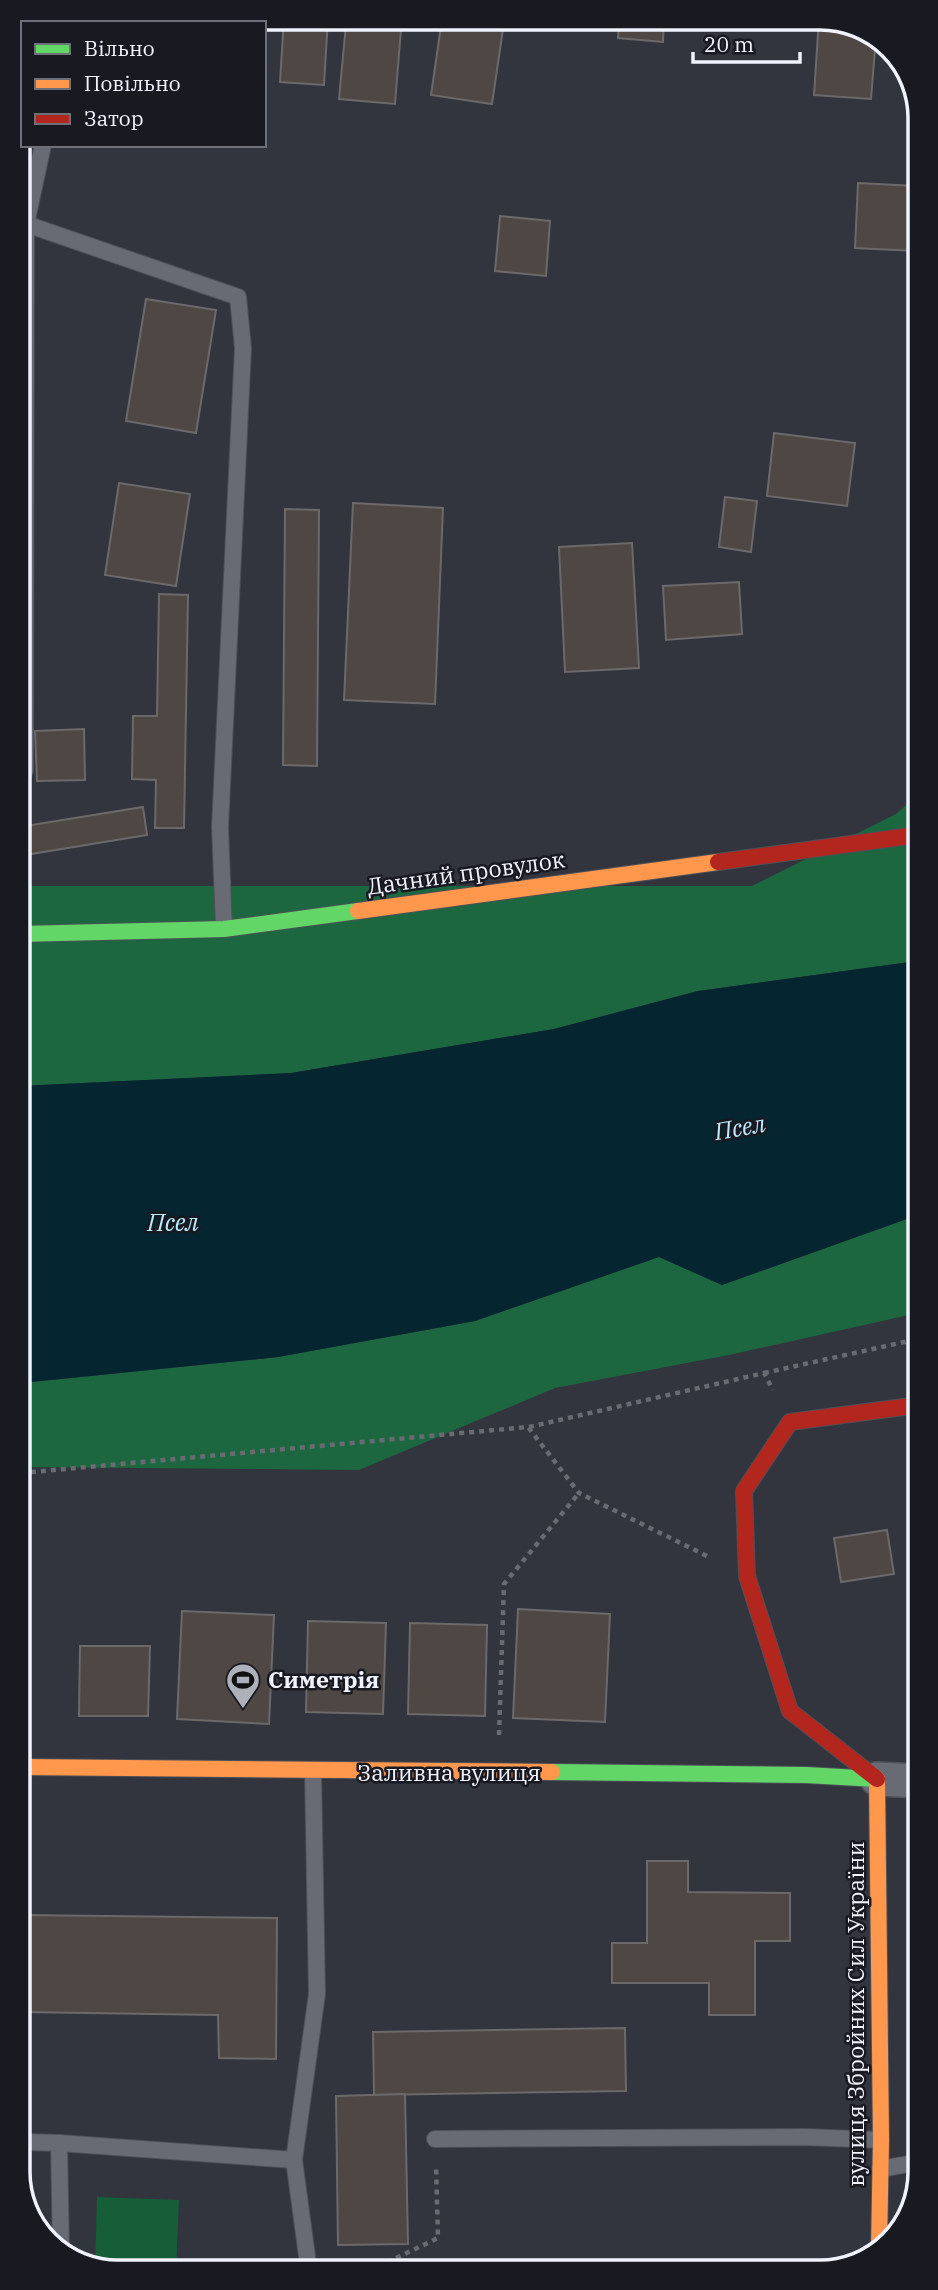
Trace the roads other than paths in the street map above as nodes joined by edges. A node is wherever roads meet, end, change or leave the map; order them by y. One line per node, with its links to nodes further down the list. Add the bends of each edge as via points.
1 (43, 147): 2 (lane)
2 (30, 205)
3 (30, 224): 5 (lane, via 238,298 243,348 220,827)
4 (908, 836): 5 (street, Дачний провулок)
5 (224, 929): 6 (street, Дачний провулок)
6 (30, 934)
7 (908, 1406): 10 (street, via 790,1422 744,1491 747,1576 790,1711)
8 (30, 1767): 9 (street, Заливна вулиця)
9 (313, 1772): 10 (street, Заливна вулиця); 16 (lane, via 317,1994)
10 (877, 1779): 11 (street, Заливна вулиця); 13 (street, вулиця Збройних Сил України)
11 (908, 1780)
12 (435, 2139): 13 (lane)
13 (881, 2140): 18 (street, вулиця Збройних Сил України)
14 (30, 2142): 15 (lane)
15 (59, 2143): 16 (lane); 20 (lane)
16 (294, 2160): 21 (lane)
17 (908, 2164): 18 (lane)
18 (880, 2169): 19 (street, вулиця Збройних Сил України)
19 (883, 2235)
20 (61, 2239)
21 (308, 2260)

